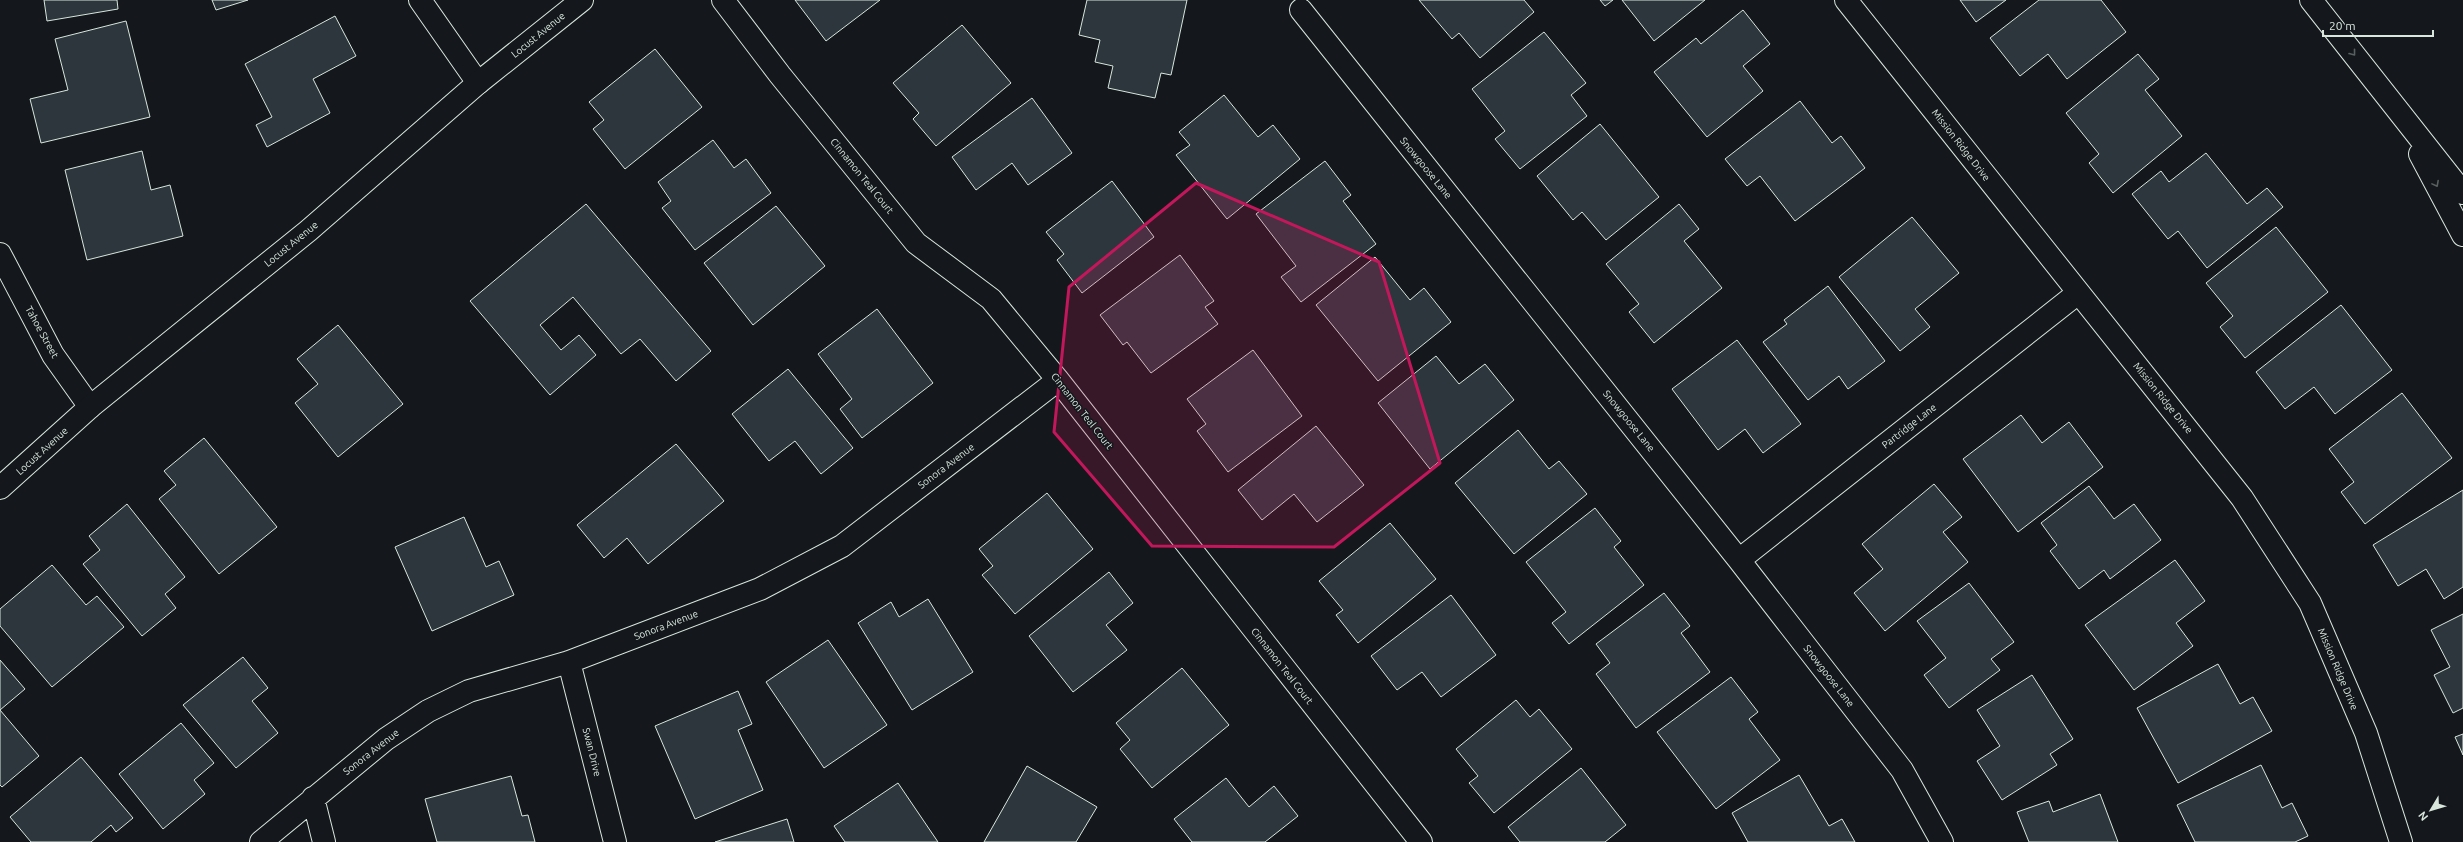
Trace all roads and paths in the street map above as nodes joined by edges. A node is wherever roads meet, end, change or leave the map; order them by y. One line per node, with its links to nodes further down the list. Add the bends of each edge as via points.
1 (420, 0): 7 (main road)
2 (582, 0): 7 (main road, Locust Avenue)
3 (723, 0): 13 (main road, Cinnamon Teal Court, via 780,75 916,243 991,299)
4 (1846, 0): 12 (main road, Mission Ridge Drive)
5 (2311, 0): 8 (main road, one-way to 8)
6 (1301, 10): 16 (main road, Snowgoose Lane)
7 (478, 83): 14 (main road, Locust Avenue, via 308,231)
8 (2390, 101): 9 (main road); 10 (main road, one-way to 10)
9 (2463, 193)
10 (2463, 235)
11 (0, 254): 14 (main road, Tahoe Street, via 53,355)
12 (2078, 293): 16 (main road, Partridge Lane); 24 (main road, Mission Ridge Drive, via 2242,498 2310,603 2366,733)
13 (1058, 380): 17 (main road, Sonora Avenue, via 842,546 760,589); 22 (main road, Cinnamon Teal Court)
14 (90, 407): 15 (main road, Locust Avenue)
15 (0, 488)
16 (1740, 560): 23 (main road, Snowgoose Lane, via 1902,770)
17 (569, 662): 18 (main road, Sonora Avenue, via 469,691 428,711 386,739); 21 (main road, Swan Drive)
18 (313, 798): 19 (main road, Sonora Avenue); 20 (main road)
19 (261, 842)
20 (324, 842)
21 (615, 842)
22 (1421, 842)
23 (1942, 842)
24 (2401, 842)

